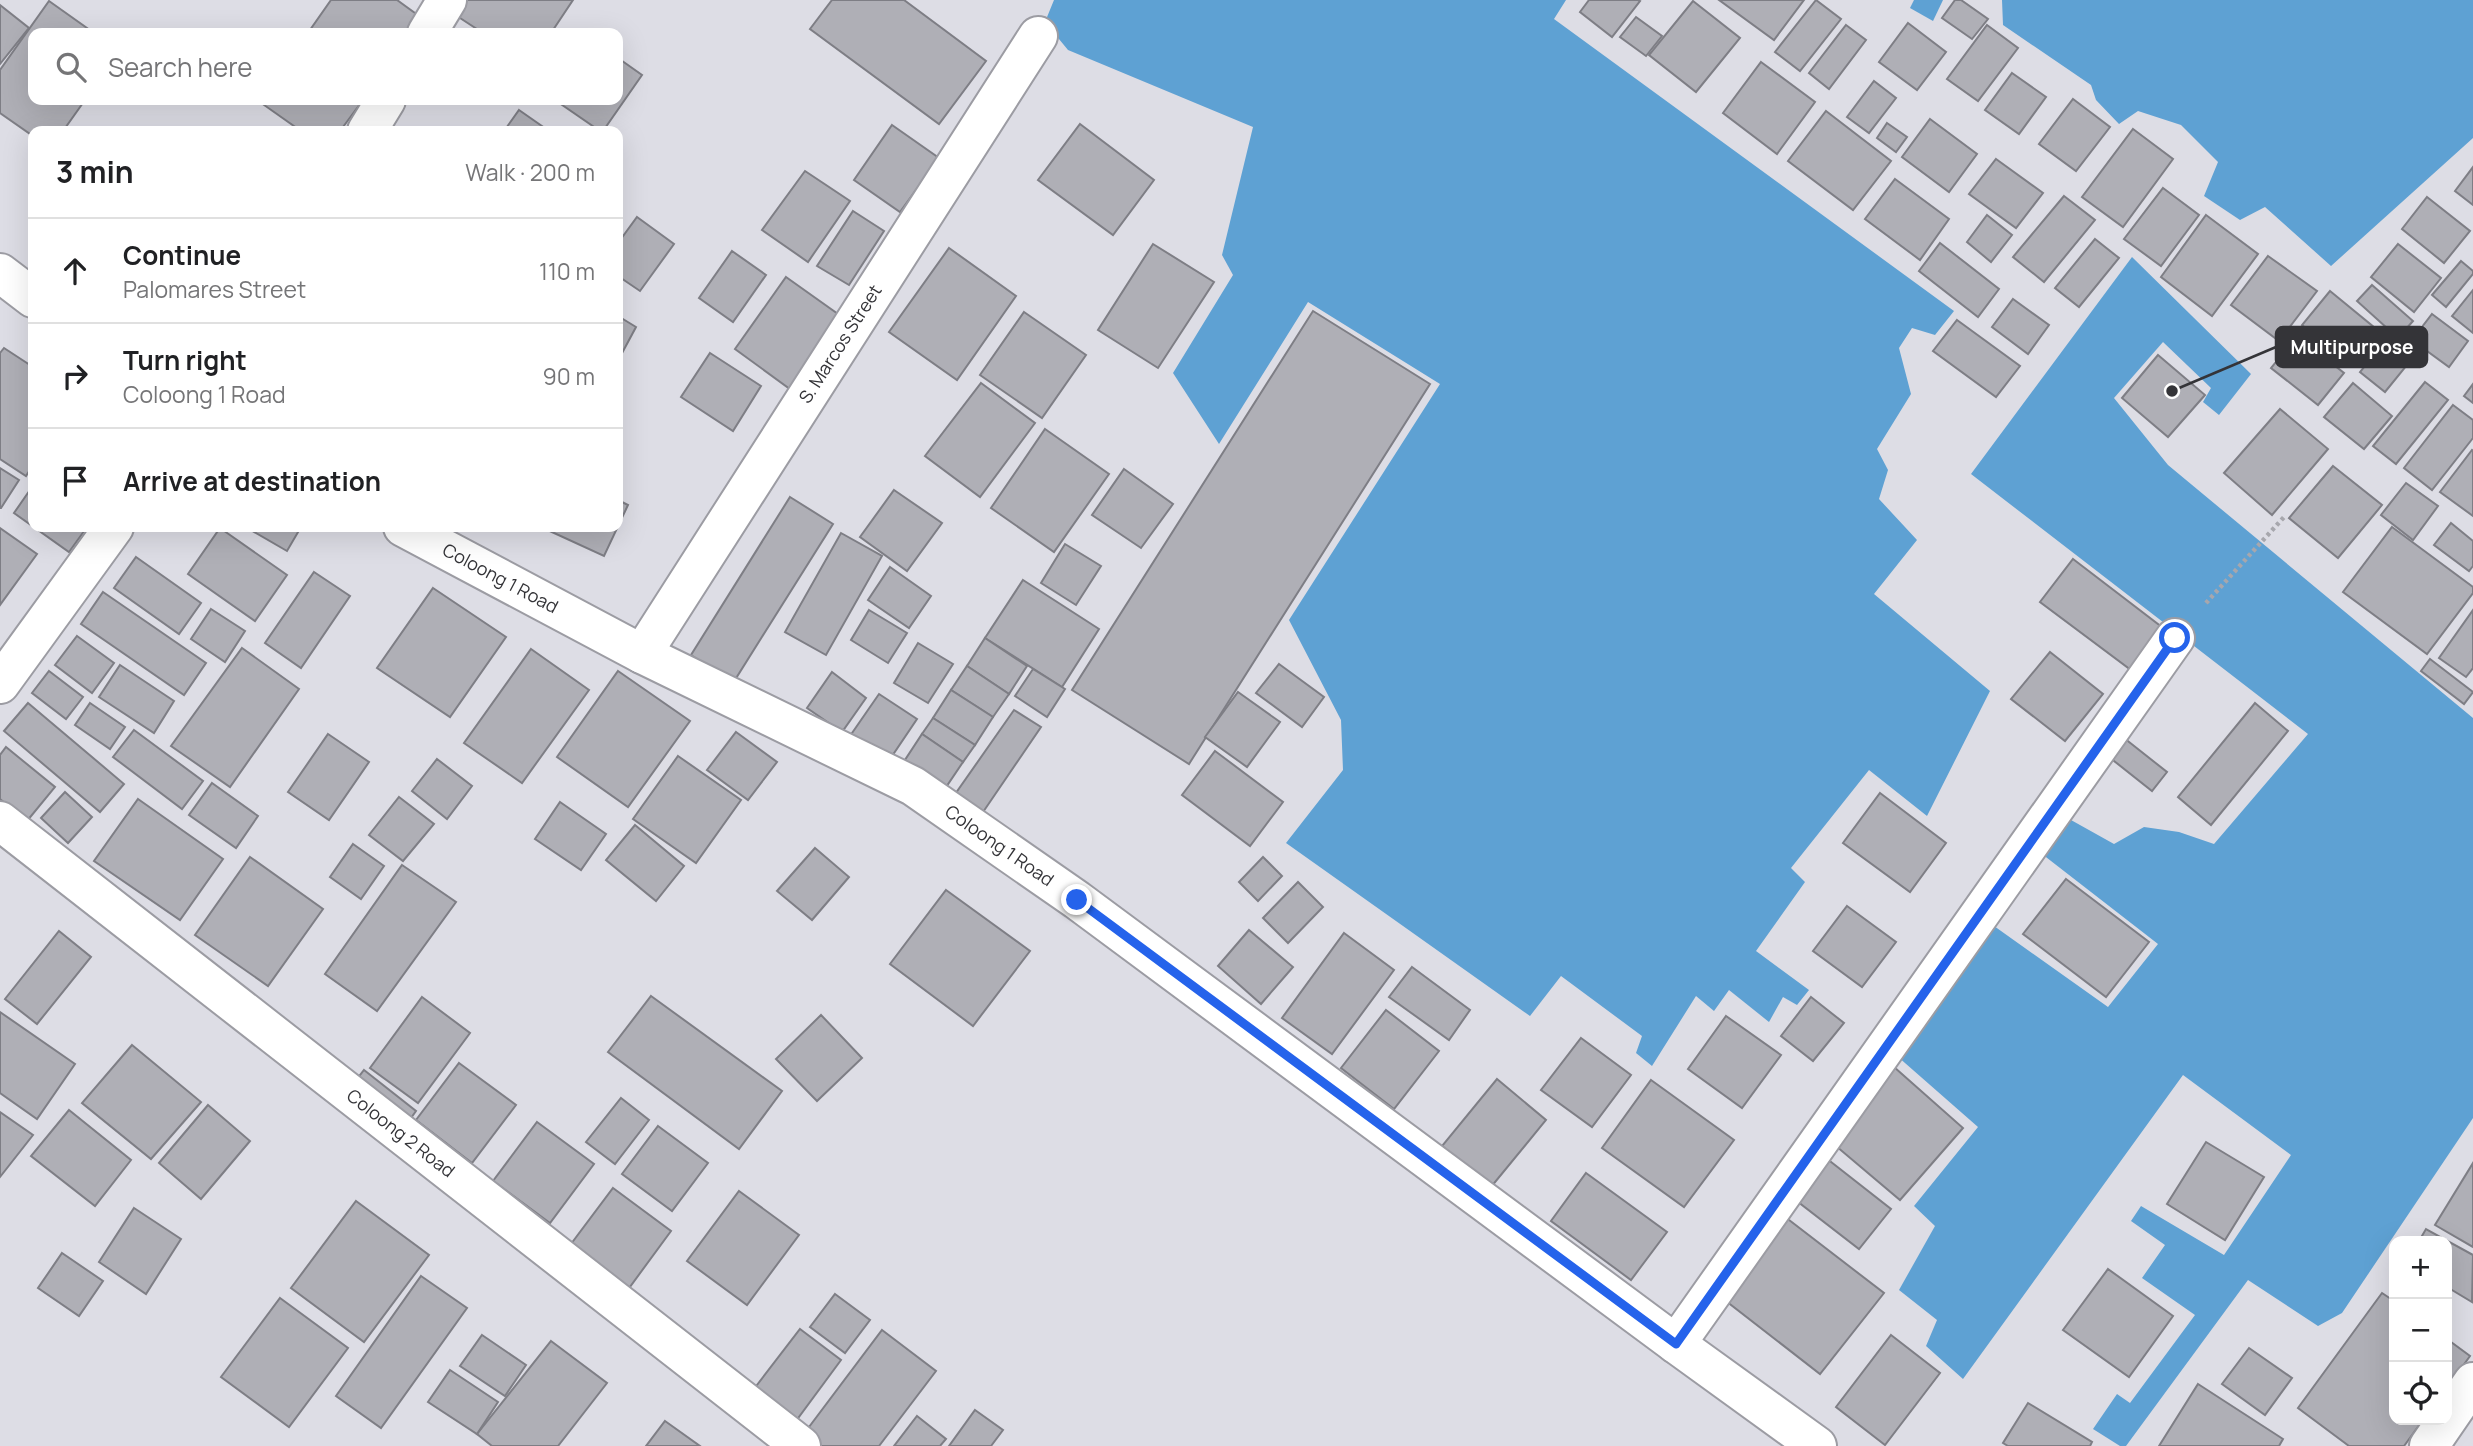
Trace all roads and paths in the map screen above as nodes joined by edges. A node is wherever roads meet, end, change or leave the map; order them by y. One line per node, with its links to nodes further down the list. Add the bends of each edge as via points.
1 (447, 0): 2 (street)
2 (430, 28)
3 (1038, 37): 12 (street, S. Marcos Street)
4 (383, 105): 5 (street)
5 (370, 126)
6 (0, 273): 7 (street)
7 (28, 294)
8 (2285, 516): 11 (path)
9 (110, 532): 13 (street)
10 (412, 532): 12 (street, Coloong 1 Road)
11 (2175, 638): 15 (street)
12 (642, 654): 15 (street, Coloong 1 Road, via 913,786 1077,900)
13 (0, 684)
14 (0, 821): 17 (street, Coloong 2 Road)
15 (1676, 1344): 18 (street, Coloong 1 Road)
16 (2473, 1382): 19 (street)
17 (801, 1446)
18 (1817, 1446)
19 (2429, 1446)

